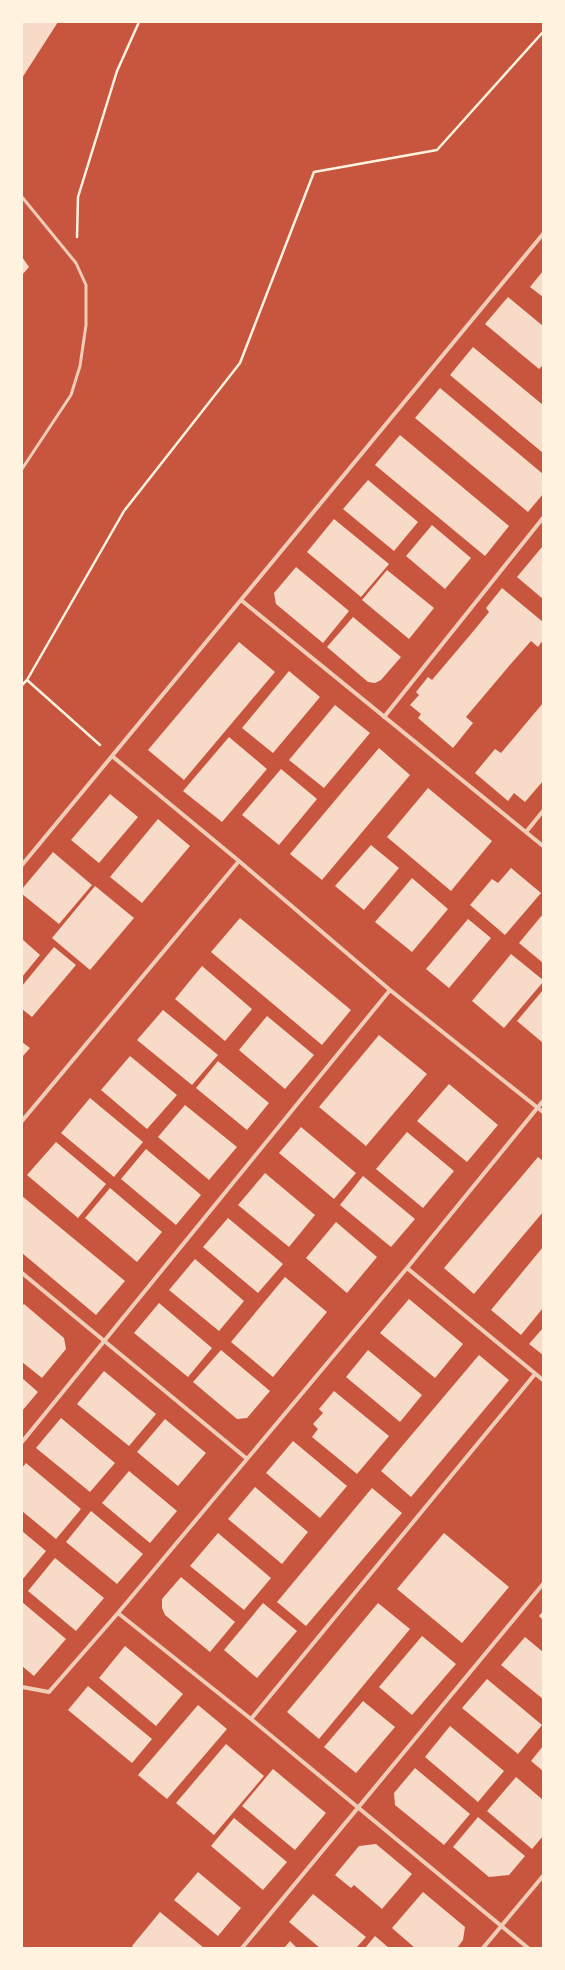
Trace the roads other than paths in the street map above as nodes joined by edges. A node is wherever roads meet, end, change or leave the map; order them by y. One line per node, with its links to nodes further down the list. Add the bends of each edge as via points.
1 (22, 197): 3 (lane, via 76,263 86,285 86,325 80,366 71,395)
2 (543, 234): 5 (street)
3 (22, 469)
4 (543, 518): 6 (street)
5 (241, 600): 6 (street); 7 (street)
6 (384, 718): 9 (street)
7 (112, 756): 11 (street); 12 (street)
8 (543, 812): 9 (street)
9 (526, 832): 10 (street)
10 (543, 846)
11 (239, 861): 13 (street); 17 (street)
12 (22, 865)
13 (390, 990): 15 (street); 20 (street)
14 (543, 1101): 15 (street)
15 (538, 1108): 16 (street); 18 (street)
16 (543, 1112)
17 (22, 1121)
18 (407, 1268): 21 (street); 24 (street)
19 (22, 1273): 20 (street)
20 (104, 1341): 23 (street); 24 (street)
21 (535, 1374): 22 (street); 28 (street)
22 (543, 1380)
23 (22, 1442)
24 (246, 1458): 26 (street)
25 (543, 1584): 29 (street)
26 (118, 1613): 27 (street, via 49,1692); 28 (street)
27 (22, 1686)
28 (251, 1719): 29 (street)
29 (358, 1807): 31 (street); 32 (street)
30 (543, 1876): 31 (street)
31 (501, 1926): 33 (street); 34 (street)
32 (242, 1948)
33 (483, 1948)
34 (528, 1948)

